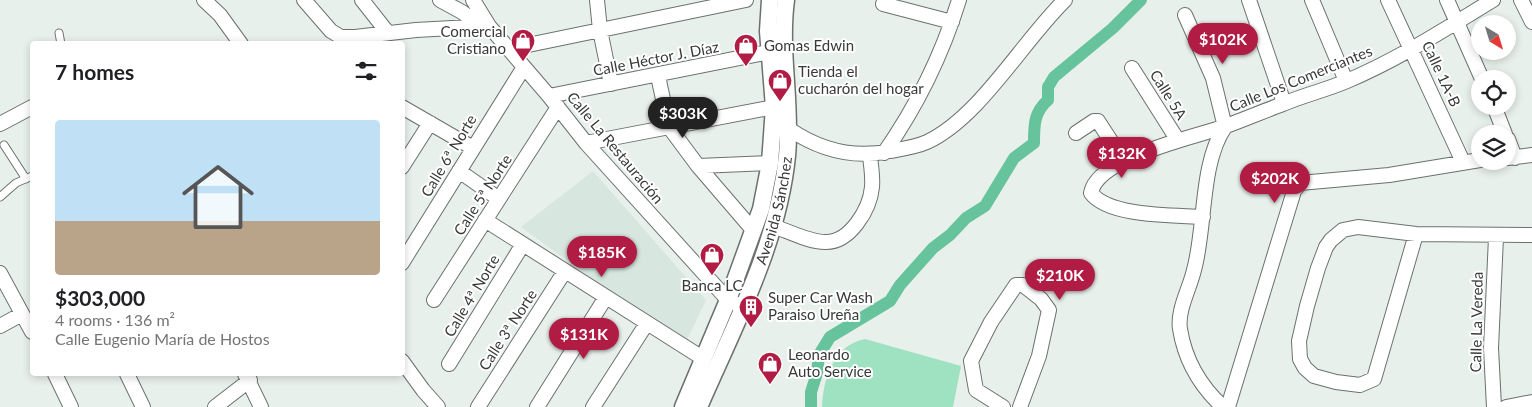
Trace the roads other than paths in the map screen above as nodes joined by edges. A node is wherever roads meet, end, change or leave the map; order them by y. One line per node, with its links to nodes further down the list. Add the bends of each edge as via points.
1 (204, 0): 28 (street)
2 (304, 0): 26 (street, via 331,31 341,36)
3 (362, 0): 26 (street)
4 (440, 0): 23 (street)
5 (473, 0): 23 (street, Calle La Restauración)
6 (598, 0): 24 (street)
7 (746, 0): 24 (street)
8 (770, 0): 31 (street, Avenida Sánchez)
9 (786, 0): 47 (street, Avenida Sánchez, via 783,34)
10 (959, 0): 21 (street)
11 (1065, 0): 53 (street, via 959,121 927,142)
12 (1249, 0): 39 (street)
13 (1312, 0): 36 (street)
14 (1388, 0): 30 (street, Calle 1A-B)
15 (1447, 0): 20 (street)
16 (1493, 0): 20 (street, Calle Los Comerciantes)
17 (1521, 0): 22 (street)
18 (883, 4): 21 (street)
19 (1185, 15): 46 (street, via 1213,78)
20 (1458, 21): 30 (street, Calle Los Comerciantes); 34 (street)
21 (952, 22): 53 (street, via 919,96)
22 (1532, 22)
23 (485, 26): 26 (street); 29 (street, Calle La Restauración)
24 (600, 30): 29 (street); 37 (street)
25 (59, 33): 27 (lane)
26 (388, 34)
27 (60, 41)
28 (239, 41)
29 (509, 49): 32 (street, Calle La Restauración)
30 (1412, 50): 36 (street, Calle Los Comerciantes); 61 (street, Calle 1A-B)
31 (769, 52): 35 (street, Calle Héctor J. Díaz); 40 (street, Avenida Sánchez)
32 (524, 67): 38 (street, Calle La Restauración); 52 (street, Calle 6ª Norte)
33 (1132, 68): 49 (street, Calle 5A)
34 (1478, 70)
35 (658, 76): 37 (street, Calle Héctor J. Díaz); 45 (street)
36 (1346, 81): 39 (street, Calle Los Comerciantes)
37 (611, 84): 38 (street, Calle Héctor J. Díaz)
38 (554, 101): 50 (street, Calle La Restauración); 66 (street, Calle 5ª Norte)
39 (1284, 103): 46 (street, Calle Los Comerciantes)
40 (774, 107): 45 (street); 60 (street, Avenida Sánchez)
41 (30, 108): 44 (street)
42 (405, 109): 43 (street)
43 (430, 123): 52 (street); 59 (street)
44 (0, 124)
45 (669, 127): 50 (street); 62 (street)
46 (1225, 127): 49 (street); 67 (street, Calle Los Comerciantes, via 1210,162)
47 (789, 129): 55 (street, via 805,140 836,151); 69 (street, Avenida Sánchez, via 783,186)
48 (1076, 133): 57 (street, via 1098,121)
49 (1177, 140): 57 (street)
50 (586, 143): 80 (street, Calle La Restauración)
51 (4, 145): 64 (lane)
52 (473, 148): 63 (street, Calle 6ª Norte)
53 (884, 152): 55 (street)
54 (1532, 155): 56 (street)
55 (870, 156): 69 (street, via 873,186 870,197 864,213 847,233 835,241 823,242)
56 (1516, 157)
57 (1124, 161): 67 (street, via 1092,187 1090,193 1096,199 1127,211)
58 (1471, 161): 61 (street)
59 (405, 162)
60 (770, 162): 62 (street); 70 (street, Avenida Sánchez, via 761,209)
61 (1463, 162): 105 (street, via 1370,177 1304,182 1296,186)
62 (698, 166): 70 (street)
63 (459, 171): 66 (street); 75 (street, Calle 6ª Norte)
64 (29, 177): 65 (lane, via 16,183)
65 (0, 198)
66 (499, 199): 68 (street, Calle 5ª Norte)
67 (1204, 217): 104 (street, Calle Los Comerciantes, via 1180,328 1193,369 1208,393)
68 (485, 220): 74 (street); 79 (street, Calle 5ª Norte)
69 (773, 226): 80 (street, Avenida Sánchez, via 759,269)
70 (753, 230): 80 (street, Avenida Sánchez)
71 (1416, 234): 71 (street, via 1371,227 1351,228 1337,234 1326,247 1299,341 1300,359 1314,376 1360,386 1374,378); 72 (street)
72 (1496, 236): 73 (street); 106 (street, Calle La Vereda, via 1491,348)
73 (1532, 236)
74 (522, 244): 76 (street); 86 (street, Calle 4ª Norte)
75 (405, 257)
76 (565, 271): 78 (street); 97 (street, Calle 3ª Norte)
77 (0, 273): 81 (street)
78 (606, 297): 82 (street); 98 (street)
79 (434, 300)
80 (735, 304): 85 (street, Avenida Sánchez); 101 (street, Avenida Sánchez)
81 (22, 314): 83 (street); 84 (street)
82 (647, 323): 85 (street); 99 (street)
83 (0, 326)
84 (30, 328)
85 (704, 359): 100 (street, Avenida Sánchez)
86 (449, 364)
87 (405, 365): 96 (street)
88 (56, 376): 92 (street)
89 (128, 376): 93 (street)
90 (247, 377): 94 (street); 95 (street)
91 (1532, 402): 107 (street)
92 (71, 407)
93 (144, 407)
94 (215, 407)
95 (261, 407)
96 (438, 407)
97 (478, 407)
98 (537, 407)
99 (593, 407)
100 (683, 407)
101 (699, 407)
102 (1003, 407): 103 (street, via 976,390 971,361 1003,301 1016,285 1023,284 1049,310 1039,356)
103 (1020, 407)
104 (1223, 407)
105 (1228, 407)
106 (1494, 407)
107 (1506, 407)

